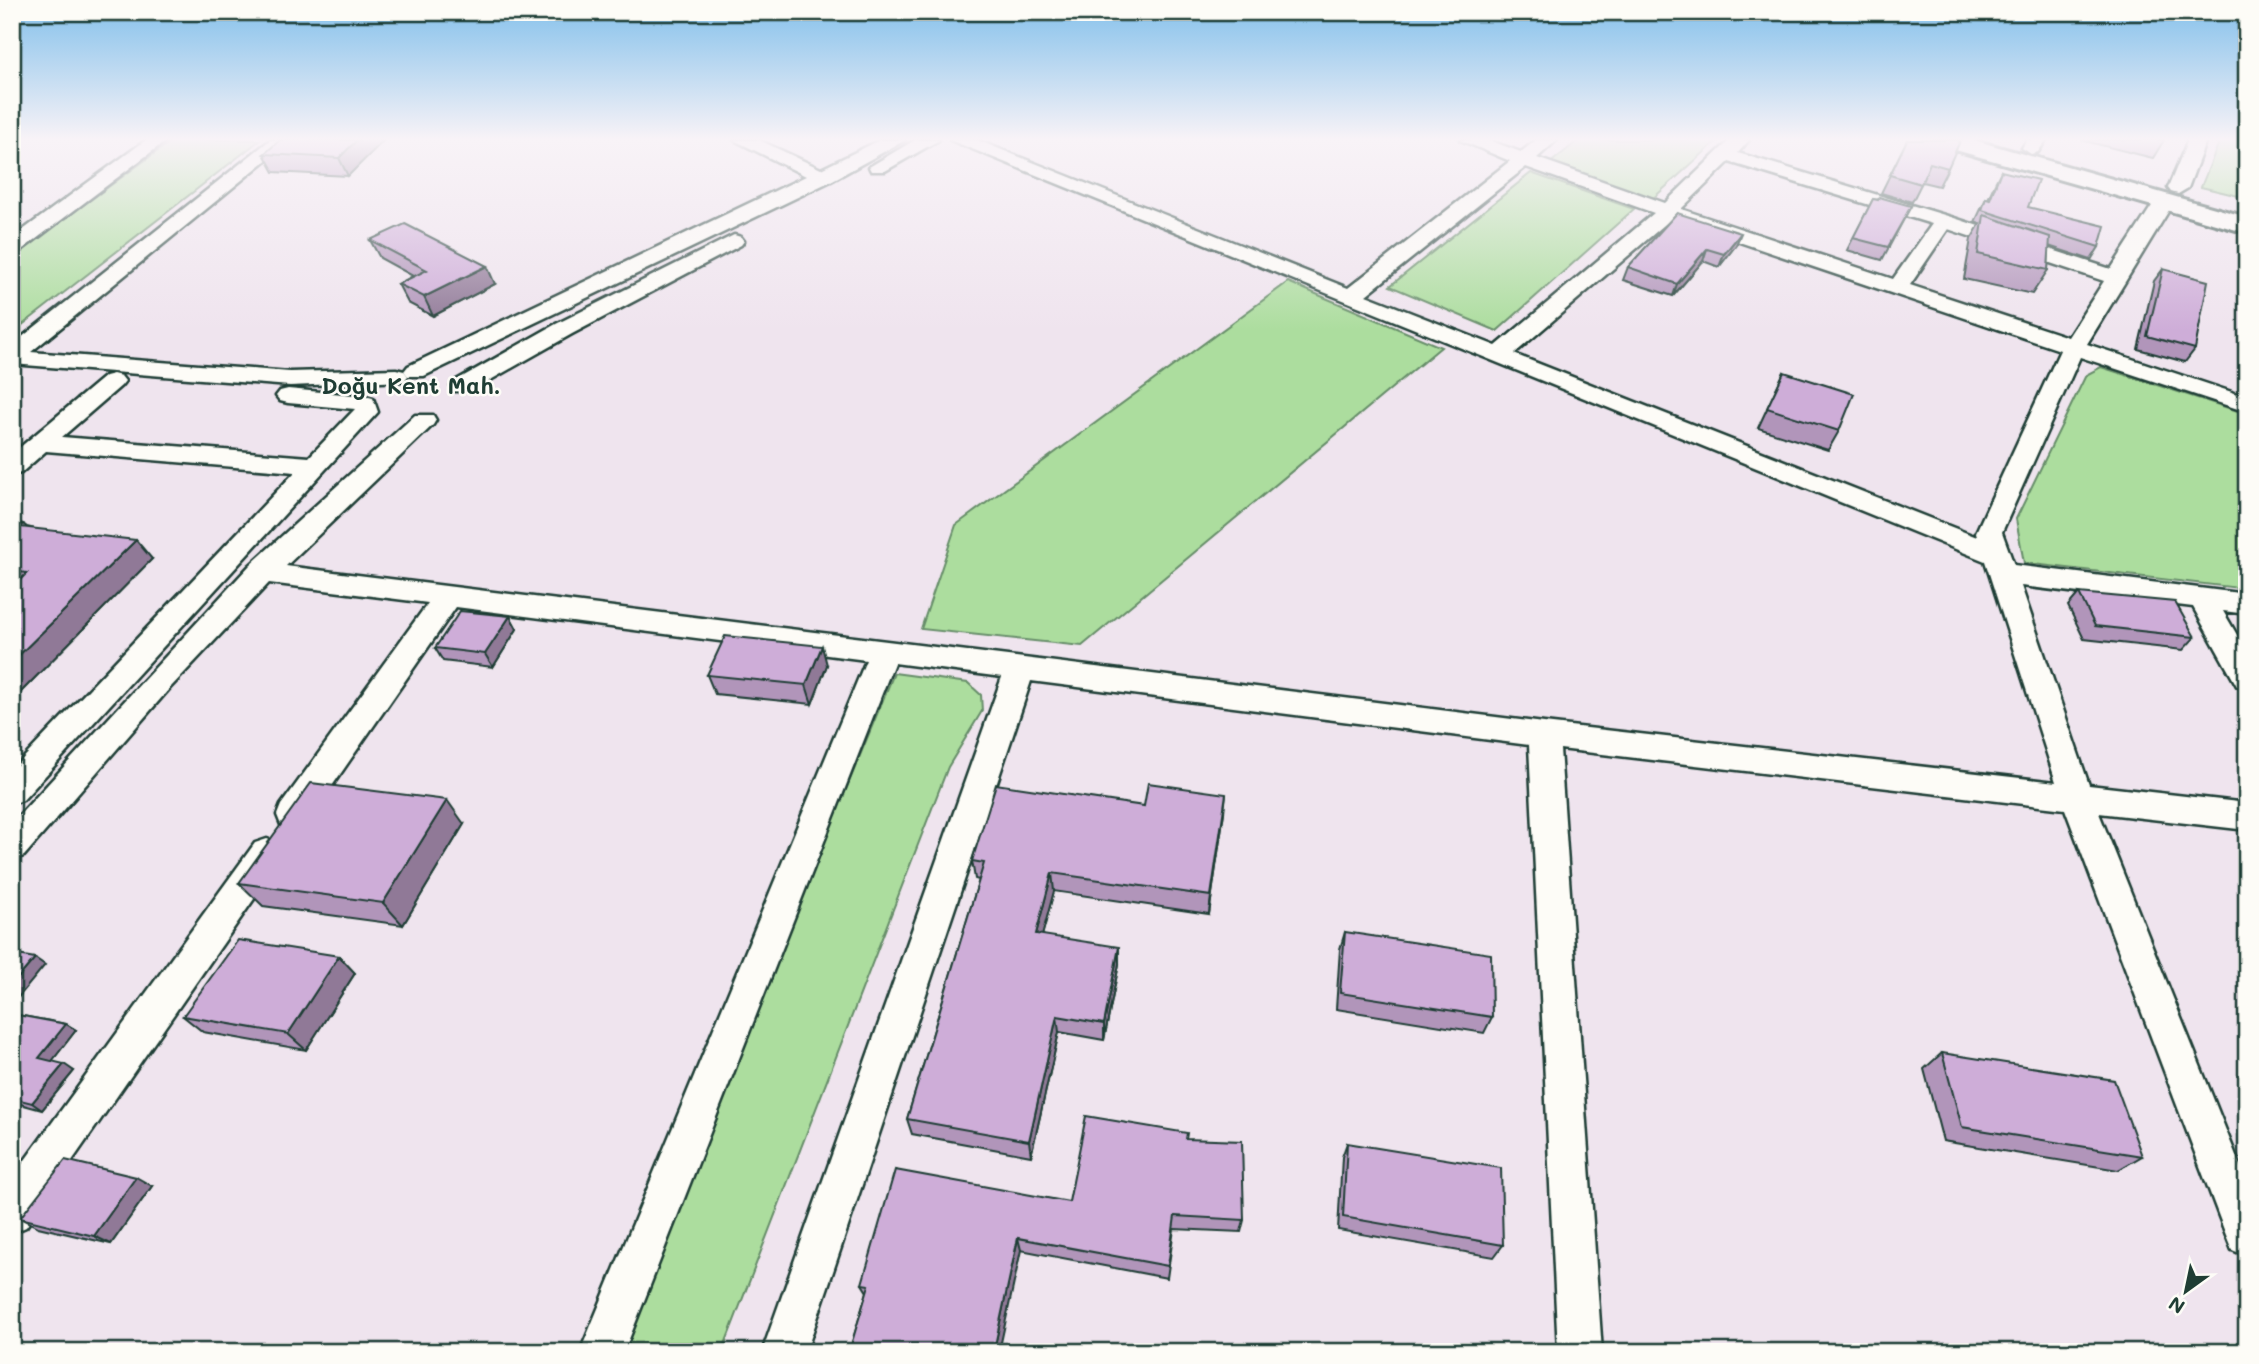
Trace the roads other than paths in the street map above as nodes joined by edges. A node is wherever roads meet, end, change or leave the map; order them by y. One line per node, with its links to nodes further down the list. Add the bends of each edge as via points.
1 (73, 204): 15 (street)
2 (204, 204): 21 (street)
3 (767, 204): 23 (street)
4 (808, 204): 25 (street)
5 (1117, 204): 18 (street)
6 (1467, 204): 18 (street)
7 (1645, 204): 12 (street)
8 (1676, 204): 12 (street)
9 (1894, 204): 13 (street)
10 (2165, 204): 16 (street)
11 (2193, 204): 14 (main road)
12 (1668, 212): 17 (street); 20 (street)
13 (1944, 221): 16 (street); 17 (street)
14 (2247, 225)
15 (12, 248)
16 (2116, 278): 19 (street)
17 (1899, 286): 19 (street)
18 (1351, 296): 20 (street)
19 (2071, 349): 26 (street); 32 (street, via 1989,532)
20 (1499, 355): 32 (street)
21 (12, 357): 23 (street, via 290,379)
22 (12, 372): 24 (street)
23 (406, 374): 25 (street, via 443,370 460,379); 27 (street, via 377,387)
24 (113, 381): 27 (street); 29 (street)
25 (463, 386): 28 (street, via 450,407)
26 (2247, 405)
27 (366, 407): 28 (street, via 371,418 393,424); 30 (street)
28 (424, 420): 33 (street)
29 (40, 443): 30 (street); 31 (street)
30 (316, 466): 41 (street)
31 (12, 467)
32 (2002, 565): 35 (street); 42 (street)
33 (260, 572): 34 (street); 44 (street)
34 (448, 597): 37 (street); 45 (street)
35 (2202, 599): 36 (street); 39 (street)
36 (2247, 604)
37 (883, 653): 38 (street); 47 (street)
38 (1020, 669): 40 (street); 48 (street)
39 (2247, 678)
40 (1544, 735): 42 (street); 49 (street)
41 (12, 791)
42 (2077, 798): 43 (street); 46 (street)
43 (2247, 817)
44 (12, 846)
45 (12, 1213)
46 (2247, 1236)
47 (602, 1352)
48 (784, 1352)
49 (1580, 1352)

